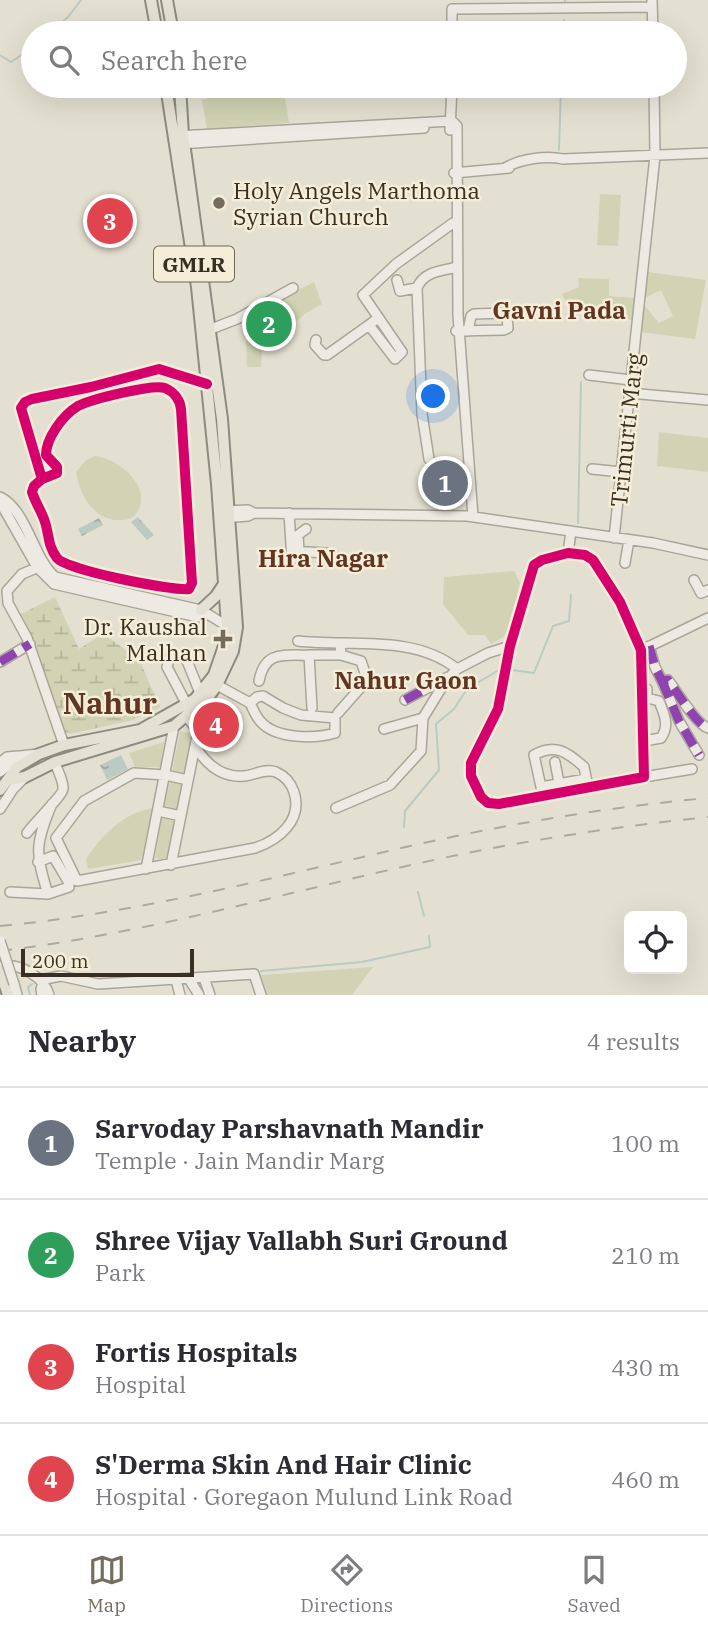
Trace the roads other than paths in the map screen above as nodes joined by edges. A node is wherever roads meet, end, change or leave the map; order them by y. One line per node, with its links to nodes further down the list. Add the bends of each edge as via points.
1 (151, 0): 5 (main road)
2 (167, 0): 6 (main road)
3 (561, 4): 4 (street); 7 (street, via 452,9)
4 (652, 4)
5 (155, 21)
6 (171, 21)
7 (452, 21)
8 (169, 98): 13 (main road, GMLR)
9 (180, 98): 13 (main road, GMLR)
10 (452, 98): 12 (street)
11 (654, 98): 15 (street, Trimurti Marg)
12 (451, 125): 13 (street); 16 (street)
13 (179, 140): 19 (main road, GMLR)
14 (708, 153): 15 (street)
15 (655, 156): 16 (street); 28 (street, Trimurti Marg)
16 (455, 169): 17 (street)
17 (454, 218): 18 (street); 23 (street, via 365,293 364,299)
18 (454, 263): 22 (street, via 428,275); 39 (street)
19 (199, 276): 25 (main road, GMLR); 29 (main road, GMLR)
20 (397, 280): 22 (street, via 400,291)
21 (293, 288): 25 (street)
22 (417, 288): 32 (street, via 422,414)
23 (378, 318): 24 (street); 24 (street, via 401,355 392,358)
24 (369, 325): 26 (street, via 327,355 316,348)
25 (211, 329): 38 (main road, GMLR, via 222,419)
26 (316, 340)
27 (589, 375): 28 (street)
28 (631, 380): 30 (street, Trimurti Marg)
29 (208, 386): 35 (street, via 159,369 25,402 22,413); 38 (main road, GMLR)
30 (629, 393): 31 (street); 34 (street, Trimurti Marg)
31 (708, 400)
32 (429, 459)
33 (592, 470): 34 (street)
34 (621, 472): 41 (street, Trimurti Marg)
35 (42, 479): 35 (street, via 57,473 46,455 47,443 78,406 140,390 160,388 172,393 181,409 192,586 186,590 62,563 47,538 32,492)
36 (0, 499): 44 (street)
37 (289, 513): 38 (street, via 248,510); 39 (street); 45 (street, via 298,533 294,554)
38 (224, 514): 52 (main road, GMLR); 57 (main road, GMLR)
39 (470, 516): 40 (street)
40 (571, 531): 41 (street); 46 (street)
41 (614, 538): 42 (street)
42 (629, 540): 47 (street); 48 (street)
43 (46, 543): 44 (street)
44 (32, 550): 49 (street)
45 (326, 553)
46 (568, 553): 61 (street, via 534,565); 62 (street, via 593,560)
47 (706, 555): 50 (street)
48 (625, 563)
49 (41, 566): 55 (street, via 61,581 81,587); 59 (street, via 22,574 7,592 8,603)
50 (708, 567)
51 (694, 580): 53 (street, via 701,593)
52 (224, 584): 55 (main road); 57 (main road, GMLR)
53 (708, 591): 54 (street)
54 (708, 599)
55 (203, 613): 57 (street)
56 (708, 618): 62 (street)
57 (232, 627): 69 (main road, GMLR, via 233,651); 71 (main road, GMLR, via 214,675)
58 (298, 640): 60 (street)
59 (30, 644): 65 (street); 82 (street)
60 (340, 644): 63 (street); 66 (street, via 396,646 433,655)
61 (510, 646): 66 (street); 97 (street, via 498,709 471,764 471,776 488,803)
62 (645, 648): 68 (street); 70 (street)
63 (341, 655): 64 (street); 76 (street, via 361,661 366,676)
64 (309, 656): 67 (street, via 274,656 264,663); 74 (street)
65 (0, 662)
66 (453, 673): 72 (street); 77 (street)
67 (259, 681)
68 (663, 681): 79 (street, via 684,700 701,726); 85 (street)
69 (217, 685): 73 (street); 75 (main road, GMLR)
70 (645, 688): 81 (street); 81 (street, via 648,698 659,701 666,719 662,736)
71 (200, 693): 75 (main road, GMLR); 75 (street, via 185,656 169,659 167,667)
72 (404, 700)
73 (250, 703): 73 (street, via 263,696 301,715 335,718 335,733 308,737 272,731 260,722)
74 (312, 708)
75 (186, 710): 78 (main road, GMLR); 82 (main road, GMLR, via 141,730); 83 (street, via 198,731)
76 (338, 713)
77 (423, 718): 80 (street); 100 (street, via 422,751 390,785)
78 (174, 726): 87 (main road, GMLR); 91 (street)
79 (708, 728)
80 (384, 729)
81 (643, 741): 93 (street)
82 (64, 745): 84 (main road, GMLR)
83 (195, 746): 95 (street); 106 (street, via 203,759 229,775 277,772 292,785 296,809 292,822 270,843)
84 (39, 754): 86 (street); 92 (main road, GMLR)
85 (699, 755)
86 (20, 756): 89 (street); 92 (street)
87 (55, 762): 94 (main road, GMLR); 99 (street, via 64,788)
88 (555, 762): 97 (street)
89 (0, 763)
90 (692, 769): 93 (street)
91 (165, 775): 95 (street); 102 (street); 107 (street, via 134,773 89,798 56,838 78,881)
92 (4, 776): 94 (main road, GMLR); 98 (main road)
93 (644, 776): 96 (street)
94 (25, 777): 101 (street)
95 (188, 780): 103 (street)
96 (587, 783): 97 (street); 97 (street, via 582,764 561,750 534,755 541,787)
97 (560, 788)
98 (0, 790)
99 (51, 804): 104 (street); 105 (street, via 37,847)
100 (336, 808)
101 (0, 809)
102 (158, 811): 103 (street); 107 (street)
103 (181, 816): 106 (street)
104 (27, 833)
105 (38, 862): 109 (street); 109 (street, via 53,856 69,883 69,887)
106 (171, 864): 107 (street)
107 (146, 869)
108 (10, 892): 109 (street)
109 (48, 894)
110 (0, 941): 111 (street, bridge)
111 (4, 975): 114 (street, via 12,965); 116 (main road); 117 (street)
112 (204, 978): 113 (street); 121 (street); 122 (street, via 254,974)
113 (190, 981): 115 (street); 120 (street)
114 (42, 982): 115 (street, via 61,976 98,984); 118 (street); 119 (street)
115 (176, 987)
116 (8, 995)
117 (17, 995)
118 (42, 995)
119 (50, 995)
120 (199, 995)
121 (210, 995)
122 (261, 995)

